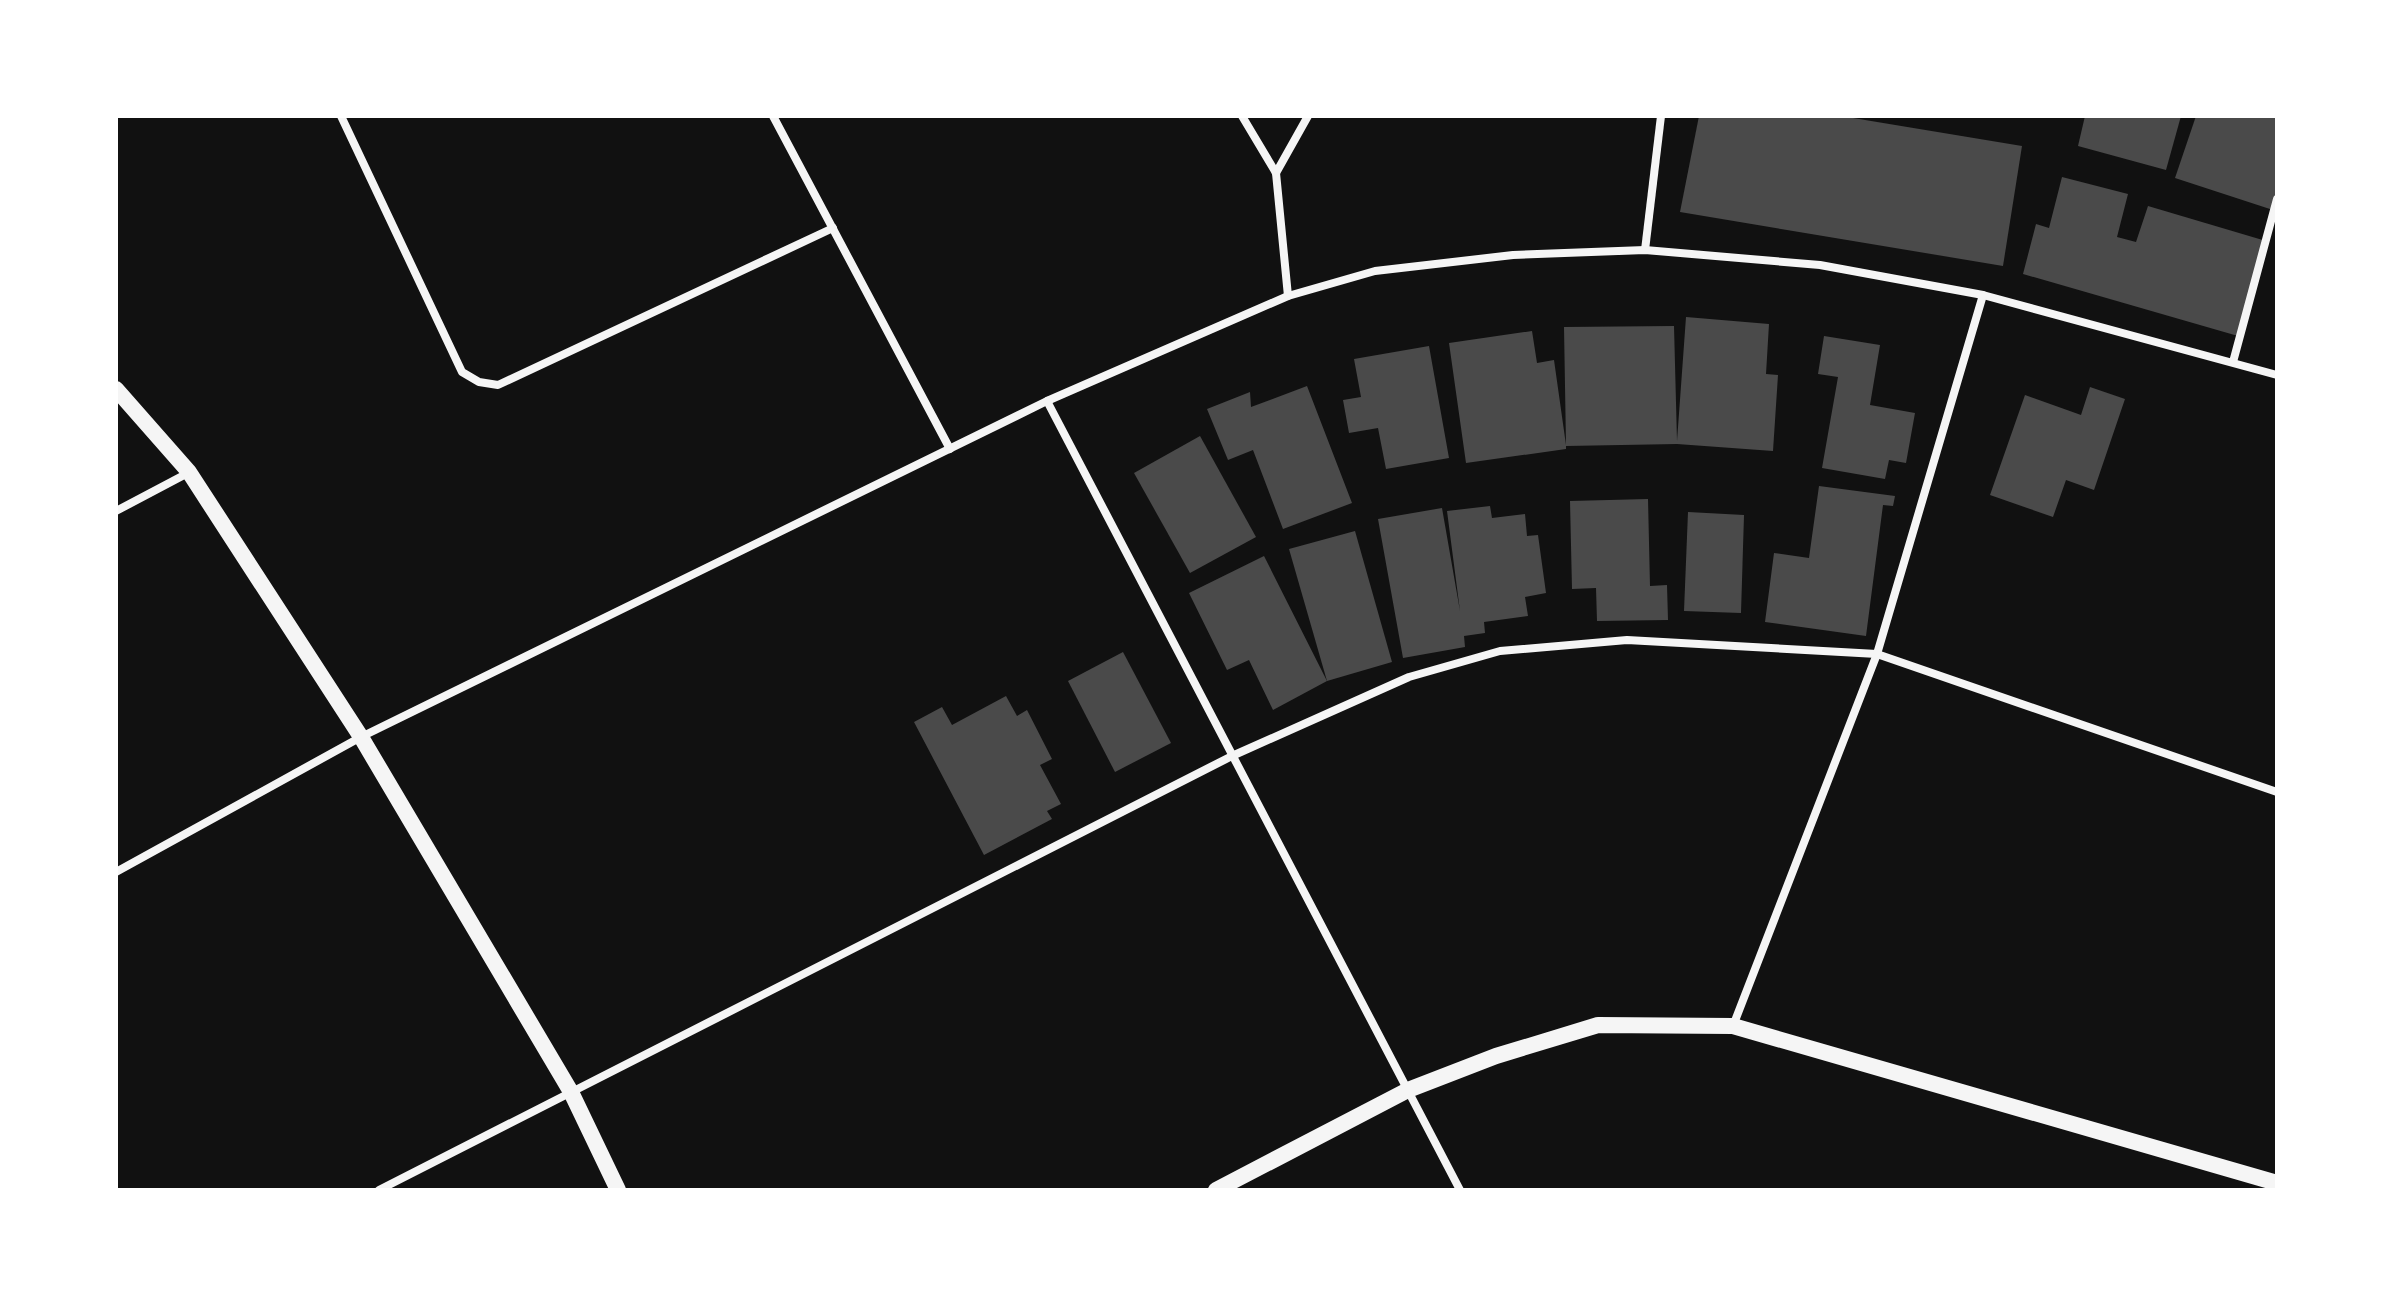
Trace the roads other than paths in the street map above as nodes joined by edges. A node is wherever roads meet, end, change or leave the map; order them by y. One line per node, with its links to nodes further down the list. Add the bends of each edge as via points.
1 (341, 116): 8 (street, via 462,372 479,382 498,385)
2 (773, 116): 8 (street)
3 (1242, 116): 6 (street)
4 (1308, 116): 6 (street)
5 (1661, 116): 9 (street)
6 (1276, 173): 11 (street)
7 (2277, 199): 12 (street)
8 (833, 228): 16 (street)
9 (1645, 250): 10 (street, via 1820,265); 11 (street, via 1513,255 1375,271)
10 (1983, 295): 12 (street); 19 (street)
11 (1288, 296): 15 (street)
12 (2233, 362): 13 (street)
13 (2277, 375)
14 (116, 389): 17 (main road)
15 (1047, 401): 16 (street); 21 (street)
16 (950, 449): 20 (street)
17 (189, 472): 18 (street); 20 (main road)
18 (116, 511)
19 (1877, 654): 21 (street, via 1627,640 1500,651 1409,677); 22 (street); 24 (street)
20 (361, 737): 23 (street); 26 (main road)
21 (1232, 756): 25 (street); 26 (street)
22 (2277, 792)
23 (116, 872)
24 (1733, 1026): 25 (main road, via 1598,1025); 27 (main road)
25 (1408, 1090): 30 (main road); 31 (street)
26 (571, 1092): 28 (street); 29 (main road)
27 (2276, 1180)
28 (379, 1190)
29 (618, 1190)
30 (1216, 1190)
31 (1460, 1190)

